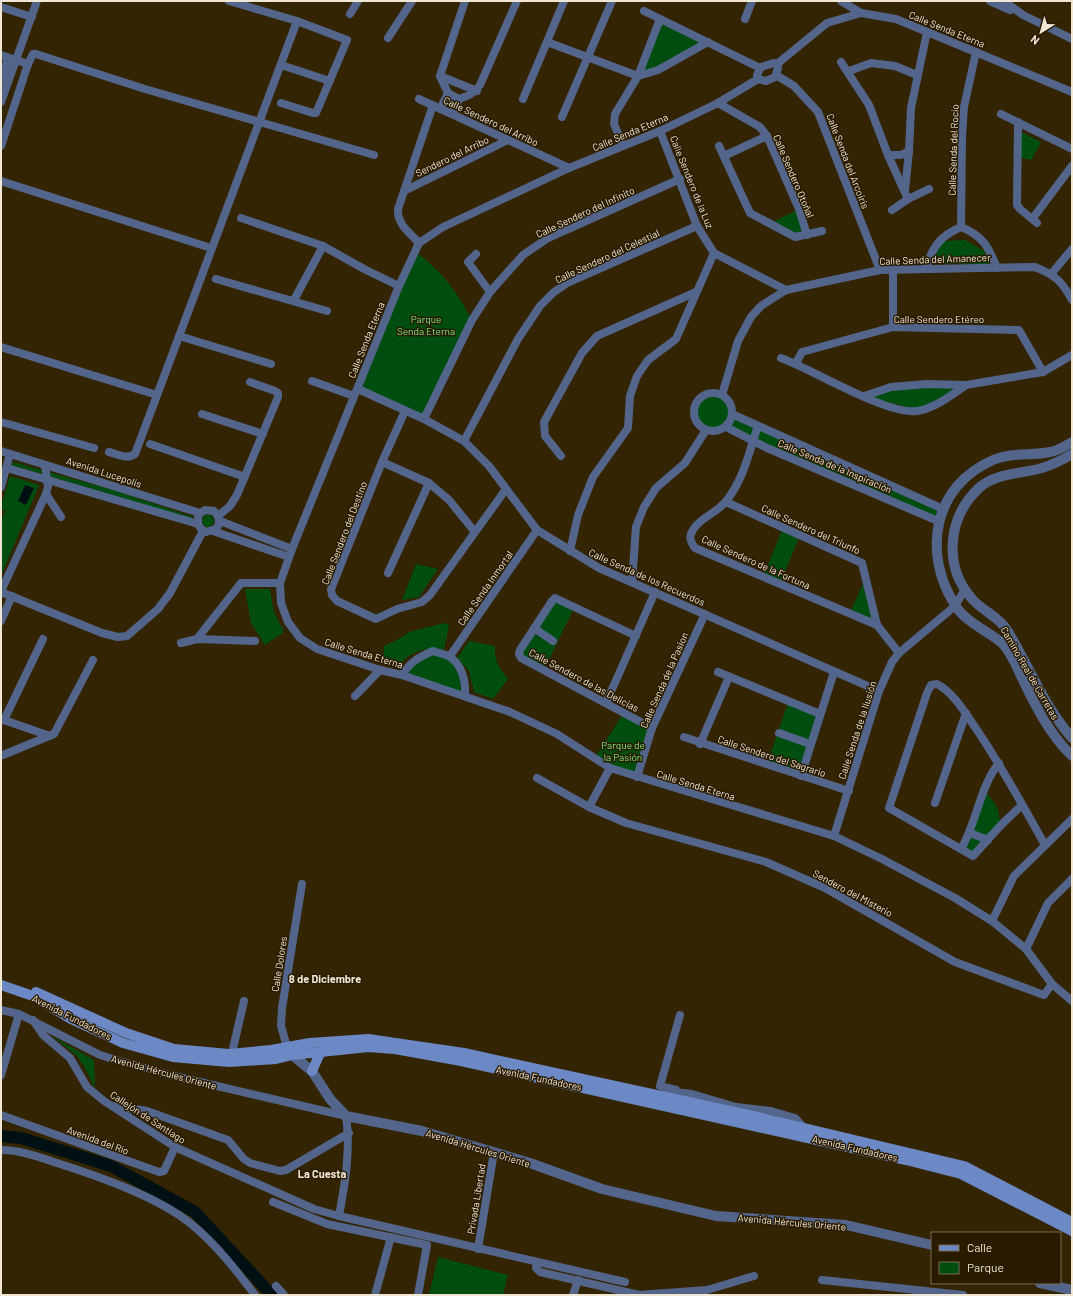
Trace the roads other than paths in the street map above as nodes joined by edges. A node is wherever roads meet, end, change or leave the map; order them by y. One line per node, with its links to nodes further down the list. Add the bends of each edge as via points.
1 (37, 1): 18 (street)
2 (229, 1): 21 (street)
3 (358, 1): 16 (street)
4 (412, 1): 23 (street)
5 (465, 1): 38 (street)
6 (517, 1): 43 (street)
7 (564, 1): 25 (street)
8 (612, 1): 28 (street)
9 (752, 1): 20 (street)
10 (841, 1): 15 (street)
11 (990, 1): 17 (street)
12 (1004, 1): 17 (street)
13 (1, 7): 18 (street)
14 (644, 10): 19 (street)
15 (861, 13): 22 (street, Calle Senda Eterna, via 896,19); 32 (street, Calle Senda Eterna, via 827,23)
16 (350, 14)
17 (1023, 16): 24 (street)
18 (32, 17): 29 (street)
19 (660, 19): 26 (street); 39 (street)
20 (745, 19)
21 (297, 21): 33 (street); 41 (street, via 347,40)
22 (927, 32): 27 (street, Calle Senda Eterna); 37 (street)
23 (388, 38)
24 (1072, 39)
25 (547, 42): 28 (street); 48 (street)
26 (708, 42): 34 (street); 39 (street, via 658,70)
27 (976, 52): 44 (street, Calle Senda Eterna); 80 (street, Calle Senda del Rocío, via 964,107)
28 (588, 57): 39 (street); 55 (street)
29 (8, 58): 31 (street); 42 (street)
30 (841, 62): 35 (street)
31 (28, 64): 56 (street, via 33,54 36,54); 62 (street)
32 (777, 64): 34 (street, via 769,63); 36 (street)
33 (281, 65): 41 (street); 56 (street)
34 (760, 68): 40 (street)
35 (848, 71): 37 (street, via 871,63 895,66); 67 (street, via 869,105)
36 (776, 75): 40 (street, Calle Senda Eterna, via 766,81); 91 (street, Calle Senda del Arcoiris, via 794,86 818,112)
37 (917, 75): 65 (street, via 910,108)
38 (440, 76): 43 (street); 45 (street)
39 (638, 76): 61 (street, via 615,114 614,124)
40 (758, 79): 51 (street, Calle Senda Eterna)
41 (330, 81): 50 (street, via 315,113)
42 (3, 82): 49 (street)
43 (477, 91): 46 (street)
44 (1072, 92)
45 (448, 93): 46 (street); 52 (street)
46 (459, 98): 53 (street)
47 (419, 99): 52 (street)
48 (523, 99)
49 (1, 102)
50 (281, 103)
51 (718, 103): 58 (street, Calle Senda Eterna); 59 (street, Calle Sendero Otoñal, via 760,127)
52 (437, 107): 53 (street, Calle Sendero del Arribo); 74 (street, Calle Sendero del Arribo)
53 (452, 114): 60 (street, Calle Sendero del Arribo)
54 (1001, 114): 57 (street)
55 (562, 117)
56 (260, 122): 66 (street); 85 (street)
57 (1018, 122): 64 (street); 69 (street, via 1017,206 1020,210 1035,221)
58 (660, 131): 61 (street, Calle Senda Eterna); 71 (street, Calle Sendero de la Luz)
59 (768, 136): 68 (street); 82 (street, Calle Sendero Otoñal, via 799,209)
60 (508, 140): 70 (street, Calle Sendero del Arribo); 74 (street, Sendero del Arribo)
61 (623, 145): 70 (street, Calle Senda Eterna)
62 (1, 146)
63 (719, 146): 68 (street)
64 (1072, 149)
65 (909, 151): 67 (street, via 901,155); 75 (street)
66 (374, 155)
67 (888, 155): 75 (street)
68 (724, 156): 82 (street, via 750,213 793,236)
69 (1072, 166)
70 (569, 168): 83 (street, Calle Senda Eterna, via 443,227)
71 (680, 179): 79 (street, Calle Sendero de la Luz); 97 (street, Calle Sendero del Infinito, via 548,238 523,255)
72 (1, 181): 85 (street)
73 (929, 189): 76 (street)
74 (404, 190): 83 (street, Calle Sendero del Arribo, via 398,216 401,224)
75 (905, 190): 76 (street)
76 (908, 199): 77 (street)
77 (892, 210)
78 (241, 218): 84 (street)
79 (697, 226): 88 (street, Calle Sendero de la Luz); 126 (street, Calle Sendero del Celestial, via 569,282 554,292 540,306 518,340)
80 (961, 227): 89 (street, via 948,232 938,240); 90 (street, via 983,240)
81 (822, 231): 82 (street)
82 (807, 235)
83 (419, 243): 95 (street, Calle Senda Eterna)
84 (323, 246): 95 (street); 99 (street)
85 (211, 248): 103 (street)
86 (1072, 249): 93 (street)
87 (476, 254): 97 (street, via 468,262)
88 (714, 254): 96 (street); 98 (street)
89 (926, 268): 90 (street, Calle Senda del Amanecer); 92 (street, Calle Senda del Amanecer)
90 (996, 268): 93 (street, Calle Senda del Amanecer, via 1035,267)
91 (880, 270): 92 (street, Calle Senda del Amanecer); 96 (street, Calle Senda del Amanecer)
92 (893, 270): 102 (street)
93 (1052, 273): 100 (street)
94 (216, 279): 99 (street)
95 (399, 286): 113 (street, Calle Senda Eterna)
96 (786, 290): 115 (street, Calle Senda del Amanecer, via 761,306 751,317 738,341)
97 (490, 292): 120 (street, Calle Sendero del Infinito, via 472,320)
98 (696, 292): 135 (street, via 597,336 582,353 544,422 545,436); 165 (street, via 676,339 648,360 637,376 630,396 628,428 593,477 578,515)
99 (294, 300): 101 (street)
100 (1072, 300)
101 (327, 311)
102 (893, 328): 107 (street, Calle Sendero Etéreo, via 810,349 802,352); 109 (street, Calle Sendero Etéreo, via 1019,330)
103 (179, 336): 108 (street); 114 (street)
104 (1, 347): 114 (street)
105 (1072, 355): 109 (street)
106 (781, 358): 107 (street)
107 (796, 363): 116 (street)
108 (271, 364)
109 (1043, 372): 112 (street)
110 (312, 381): 113 (street, Calle Senda de los Recuerdos)
111 (250, 382): 125 (street, via 278,393)
112 (966, 385): 116 (street, via 927,384 891,387); 116 (street, via 943,401 919,410 903,411)
113 (356, 392): 117 (street, Calle Senda de los Recuerdos); 167 (street, Calle Senda Eterna)
114 (158, 395): 132 (street, via 135,454 126,457)
115 (722, 395): 119 (street, via 730,402); 124 (street, via 715,393 702,396 694,406 695,419 698,425)
116 (864, 396)
117 (405, 411): 120 (street, Calle Senda de los Recuerdos); 136 (street, Calle Sendero del Destino)
118 (202, 414): 125 (street)
119 (732, 414): 122 (street, Calle Senda de la Inspiración); 123 (street)
120 (424, 420): 126 (street, Calle Senda de los Recuerdos)
121 (1, 422): 130 (street)
122 (758, 426): 127 (street, Calle Sendero de la Fortuna); 140 (street, Calle Senda de la Inspiración)
123 (726, 427): 124 (street, via 715,431); 127 (street, Calle Senda de la Inspiración)
124 (706, 430): 171 (street, via 685,463 656,488 644,507 636,527)
125 (263, 434): 141 (street)
126 (464, 441): 148 (street, Calle Senda de los Recuerdos, via 489,466)
127 (753, 441): 146 (street, Calle Senda de la Inspiración); 151 (street, Calle Sendero de la Fortuna, via 745,469)
128 (1072, 442): 137 (street, Camino Real de Carretas, via 1050,452 1023,453)
129 (150, 444): 141 (street)
130 (94, 448)
131 (1, 451): 133 (street, Avenida Lucepolis)
132 (109, 452)
133 (10, 454): 138 (street, Avenida Lucepolis); 139 (street)
134 (1072, 454): 143 (street, Camino Real de Carretas, via 1042,468)
135 (561, 456)
136 (382, 462): 145 (street); 162 (street, Calle Sendero del Destino, via 331,589 332,596 337,601 376,619 425,600)
137 (988, 463): 142 (street, Camino Real de Carretas); 143 (street, via 985,473 987,476)
138 (45, 465): 144 (street); 153 (street, Avenida Lucepolis)
139 (7, 468): 144 (street); 147 (street)
140 (855, 470): 146 (street); 152 (street, Calle Senda de la Inspiración)
141 (245, 477): 155 (street, via 230,506)
142 (967, 477): 149 (street, via 980,476 982,479); 152 (street, Camino Real de Carretas, via 950,495)
143 (1000, 478): 149 (street, Camino Real de Carretas)
144 (46, 479): 150 (street); 157 (street)
145 (430, 483): 162 (street, via 449,500); 168 (street)
146 (849, 483): 156 (street, Calle Senda de la Inspiración)
147 (1, 487)
148 (506, 489): 158 (street, Calle Senda de los Recuerdos); 162 (street, Calle Sendero del Destino)
149 (979, 489): 164 (street, Camino Real de Carretas, via 964,507 955,525)
150 (46, 494): 154 (street); 174 (street)
151 (726, 502): 180 (street, Calle Sendero del Triunfo, via 862,563); 180 (street, Calle Sendero de la Fortuna, via 698,524 691,534 691,542 696,548)
152 (943, 509): 156 (street, Camino Real de Carretas)
153 (200, 513): 155 (street, Avenida Lucepolis, via 214,511); 157 (street, via 197,518)
154 (61, 517)
155 (219, 519): 160 (street, via 218,527); 161 (street, Avenida Lucepolis)
156 (938, 521): 166 (street, Camino Real de Carretas)
157 (198, 524): 159 (street)
158 (537, 530): 165 (street, Calle Senda de los Recuerdos); 189 (street, Calle Senda Inmortal)
159 (203, 531): 160 (street); 176 (street, via 164,602 127,636 118,637 102,633)
160 (213, 531): 163 (street)
161 (245, 531): 163 (street); 167 (street, Avenida Lucepolis)
162 (475, 532)
163 (241, 541): 167 (street)
164 (952, 549): 166 (street, via 950,561 946,563); 169 (street, Camino Real de Carretas)
165 (570, 551): 171 (street, Calle Senda de los Recuerdos, via 599,568)
166 (936, 552): 170 (street, Camino Real de Carretas)
167 (290, 553): 172 (street, Calle Senda Eterna)
168 (388, 573)
169 (959, 578): 170 (street, via 948,569); 173 (street, Camino Real de Carretas)
170 (944, 581): 177 (street, Camino Real de Carretas)
171 (632, 582): 175 (street, Calle Senda de los Recuerdos)
172 (280, 583): 184 (street, via 241,583); 191 (street, Calle Senda Eterna, via 281,604 288,622 300,638 317,649)
173 (965, 589): 177 (street, Calle Senda de la Ilusión); 207 (street, Camino Real de Carretas, via 973,600 1006,628 1040,692)
174 (1, 591): 176 (street)
175 (655, 592): 178 (street, Calle Senda de los Recuerdos); 182 (street)
176 (12, 596): 179 (street)
177 (955, 606): 188 (street, Calle Senda de la Ilusión); 211 (street, Camino Real de Carretas, via 974,624 1002,644 1014,661 1051,732)
178 (705, 614): 193 (street, Calle Senda de los Recuerdos); 203 (street, Calle Senda de la Pasion)
179 (1, 621)
180 (877, 624): 188 (street, Calle Sendero del Triunfo)
181 (534, 628): 182 (street, Calle Sendero de las Delicias, via 555,598); 186 (street); 199 (street, Calle Sendero de las Delicias, via 519,656)
182 (636, 636): 199 (street)
183 (44, 639): 202 (street)
184 (197, 639): 185 (street); 187 (street)
185 (255, 641)
186 (553, 641)
187 (181, 643)
188 (899, 654): 196 (street, Calle Senda de la Ilusión, via 892,662)
189 (450, 656): 194 (street, via 433,651 417,658); 197 (street, via 461,670)
190 (93, 660): 205 (street, via 58,729)
191 (380, 670): 194 (street, Calle Senda Eterna); 198 (street)
192 (718, 672): 195 (street)
193 (834, 672): 196 (street, Calle Senda de los Recuerdos); 200 (street)
194 (402, 675): 197 (street, Calle Senda Eterna)
195 (729, 678): 200 (street); 208 (street, Calle Sendero del Sagrario)
196 (879, 691): 217 (street, Calle Senda de la Ilusión)
197 (465, 695): 213 (street, Calle Senda Eterna, via 557,734)
198 (355, 696)
199 (606, 703): 203 (street, Calle Sendero de las Delicias)
200 (820, 714): 209 (street)
201 (966, 714): 212 (street); 218 (street); 226 (street, via 946,690 937,684 931,685 926,693 889,808)
202 (2, 719): 205 (street)
203 (652, 728): 215 (street, Calle Senda de la Pasion)
204 (779, 733): 209 (street)
205 (50, 736): 210 (street)
206 (684, 737): 208 (street, Calle Sendero del Sagrario)
207 (1072, 738)
208 (700, 744): 214 (street, Calle Sendero del Sagrario)
209 (810, 744): 214 (street)
210 (3, 755)
211 (1072, 756)
212 (999, 763): 219 (street); 222 (street, via 989,776)
213 (610, 768): 215 (street, Calle Senda Eterna); 220 (street)
214 (801, 776): 217 (street, Calle Sendero del Sagrario)
215 (637, 777): 223 (street, Calle Senda Eterna)
216 (537, 778): 220 (street, Sendero del Misterio)
217 (849, 792): 223 (street, Calle Senda de la Ilusión)
218 (936, 803)
219 (1022, 805): 224 (street); 225 (street)
220 (589, 807): 232 (street, Sendero del Misterio, via 626,822 766,862 825,888 955,962 1044,995)
221 (1072, 819): 225 (street)
222 (970, 833): 224 (street); 226 (street)
223 (834, 836): 229 (street, Calle Senda Eterna, via 909,873)
224 (988, 840): 226 (street, via 973,856)
225 (1045, 845): 229 (street, via 1014,876)
226 (961, 849)
227 (1072, 879): 230 (street, via 1048,903)
228 (302, 884): 240 (street, Calle Dolores, via 282,1008 281,1026)
229 (992, 921): 230 (street, Calle Senda Eterna)
230 (1026, 949): 232 (street, Calle Senda Eterna)
231 (1, 979): 242 (main road, Avenida Fundadores, via 27,987 126,1033 174,1049)
232 (1052, 984): 235 (street, Calle Senda Eterna)
233 (1, 985): 240 (main road, Avenida Fundadores, via 33,996 71,1019 123,1043 173,1057 229,1062 276,1059)
234 (244, 1001): 242 (street)
235 (1072, 1001)
236 (1, 1010): 237 (street, Avenida Hércules Oriente)
237 (19, 1014): 239 (street, Avenida Hércules Oriente); 244 (street)
238 (680, 1016): 245 (street, via 660,1086)
239 (33, 1020): 247 (street, Callejón de Santiago, via 43,1036 70,1058 87,1087); 249 (street, Avenida Hércules Oriente, via 100,1055 116,1060)
240 (290, 1051): 241 (main road, Avenida Fundadores); 242 (main road, Avenida Fundadores); 243 (street); 246 (main road, Avenida Fundadores, via 310,1042 368,1039 464,1053)
241 (321, 1051): 243 (main road); 258 (main road, Avenida Fundadores, via 368,1047 462,1061 906,1160 962,1174)
242 (232, 1053)
243 (312, 1071): 249 (street, via 330,1099)
244 (1, 1075)
245 (692, 1094): 246 (street, via 674,1092); 250 (street, via 736,1107 771,1111 796,1118)
246 (660, 1096): 250 (main road, Avenida Fundadores)
247 (113, 1105): 251 (street, via 147,1111 228,1140 250,1163 280,1171 286,1170); 252 (street, Callejón de Santiago)
248 (1, 1115): 252 (street, Avenida del Río, via 158,1172 164,1171)
249 (346, 1116): 251 (street); 254 (street, Avenida Hércules Oriente, via 422,1131)
250 (804, 1128): 257 (main road, Avenida Fundadores, via 964,1166)
251 (349, 1133): 256 (street, via 347,1174)
252 (175, 1148): 256 (street, Callejón de Santiago, via 314,1209)
253 (1, 1150): 270 (street, via 37,1156 98,1176 165,1207 190,1223 210,1242)
254 (494, 1152): 260 (street, Avenida Hércules Oriente, via 602,1189 716,1216 846,1225); 261 (street, Privada Libertad)
255 (273, 1202): 259 (street, via 327,1224)
256 (339, 1216): 261 (street, Callejón de Santiago)
257 (1072, 1222)
258 (1072, 1231)
259 (390, 1237): 272 (street); 273 (street, via 428,1245)
260 (931, 1245)
261 (478, 1249): 262 (street)
262 (537, 1262): 264 (street, via 536,1268 540,1272); 266 (street)
263 (754, 1276): 264 (street, via 707,1290 639,1295)
264 (578, 1280): 274 (street)
265 (822, 1280): 275 (street)
266 (625, 1282)
267 (1045, 1284): 269 (street)
268 (276, 1286): 271 (street)
269 (1072, 1290)
270 (255, 1295)
271 (284, 1295)
272 (375, 1295)
273 (418, 1295)
274 (573, 1295)
275 (963, 1295)

